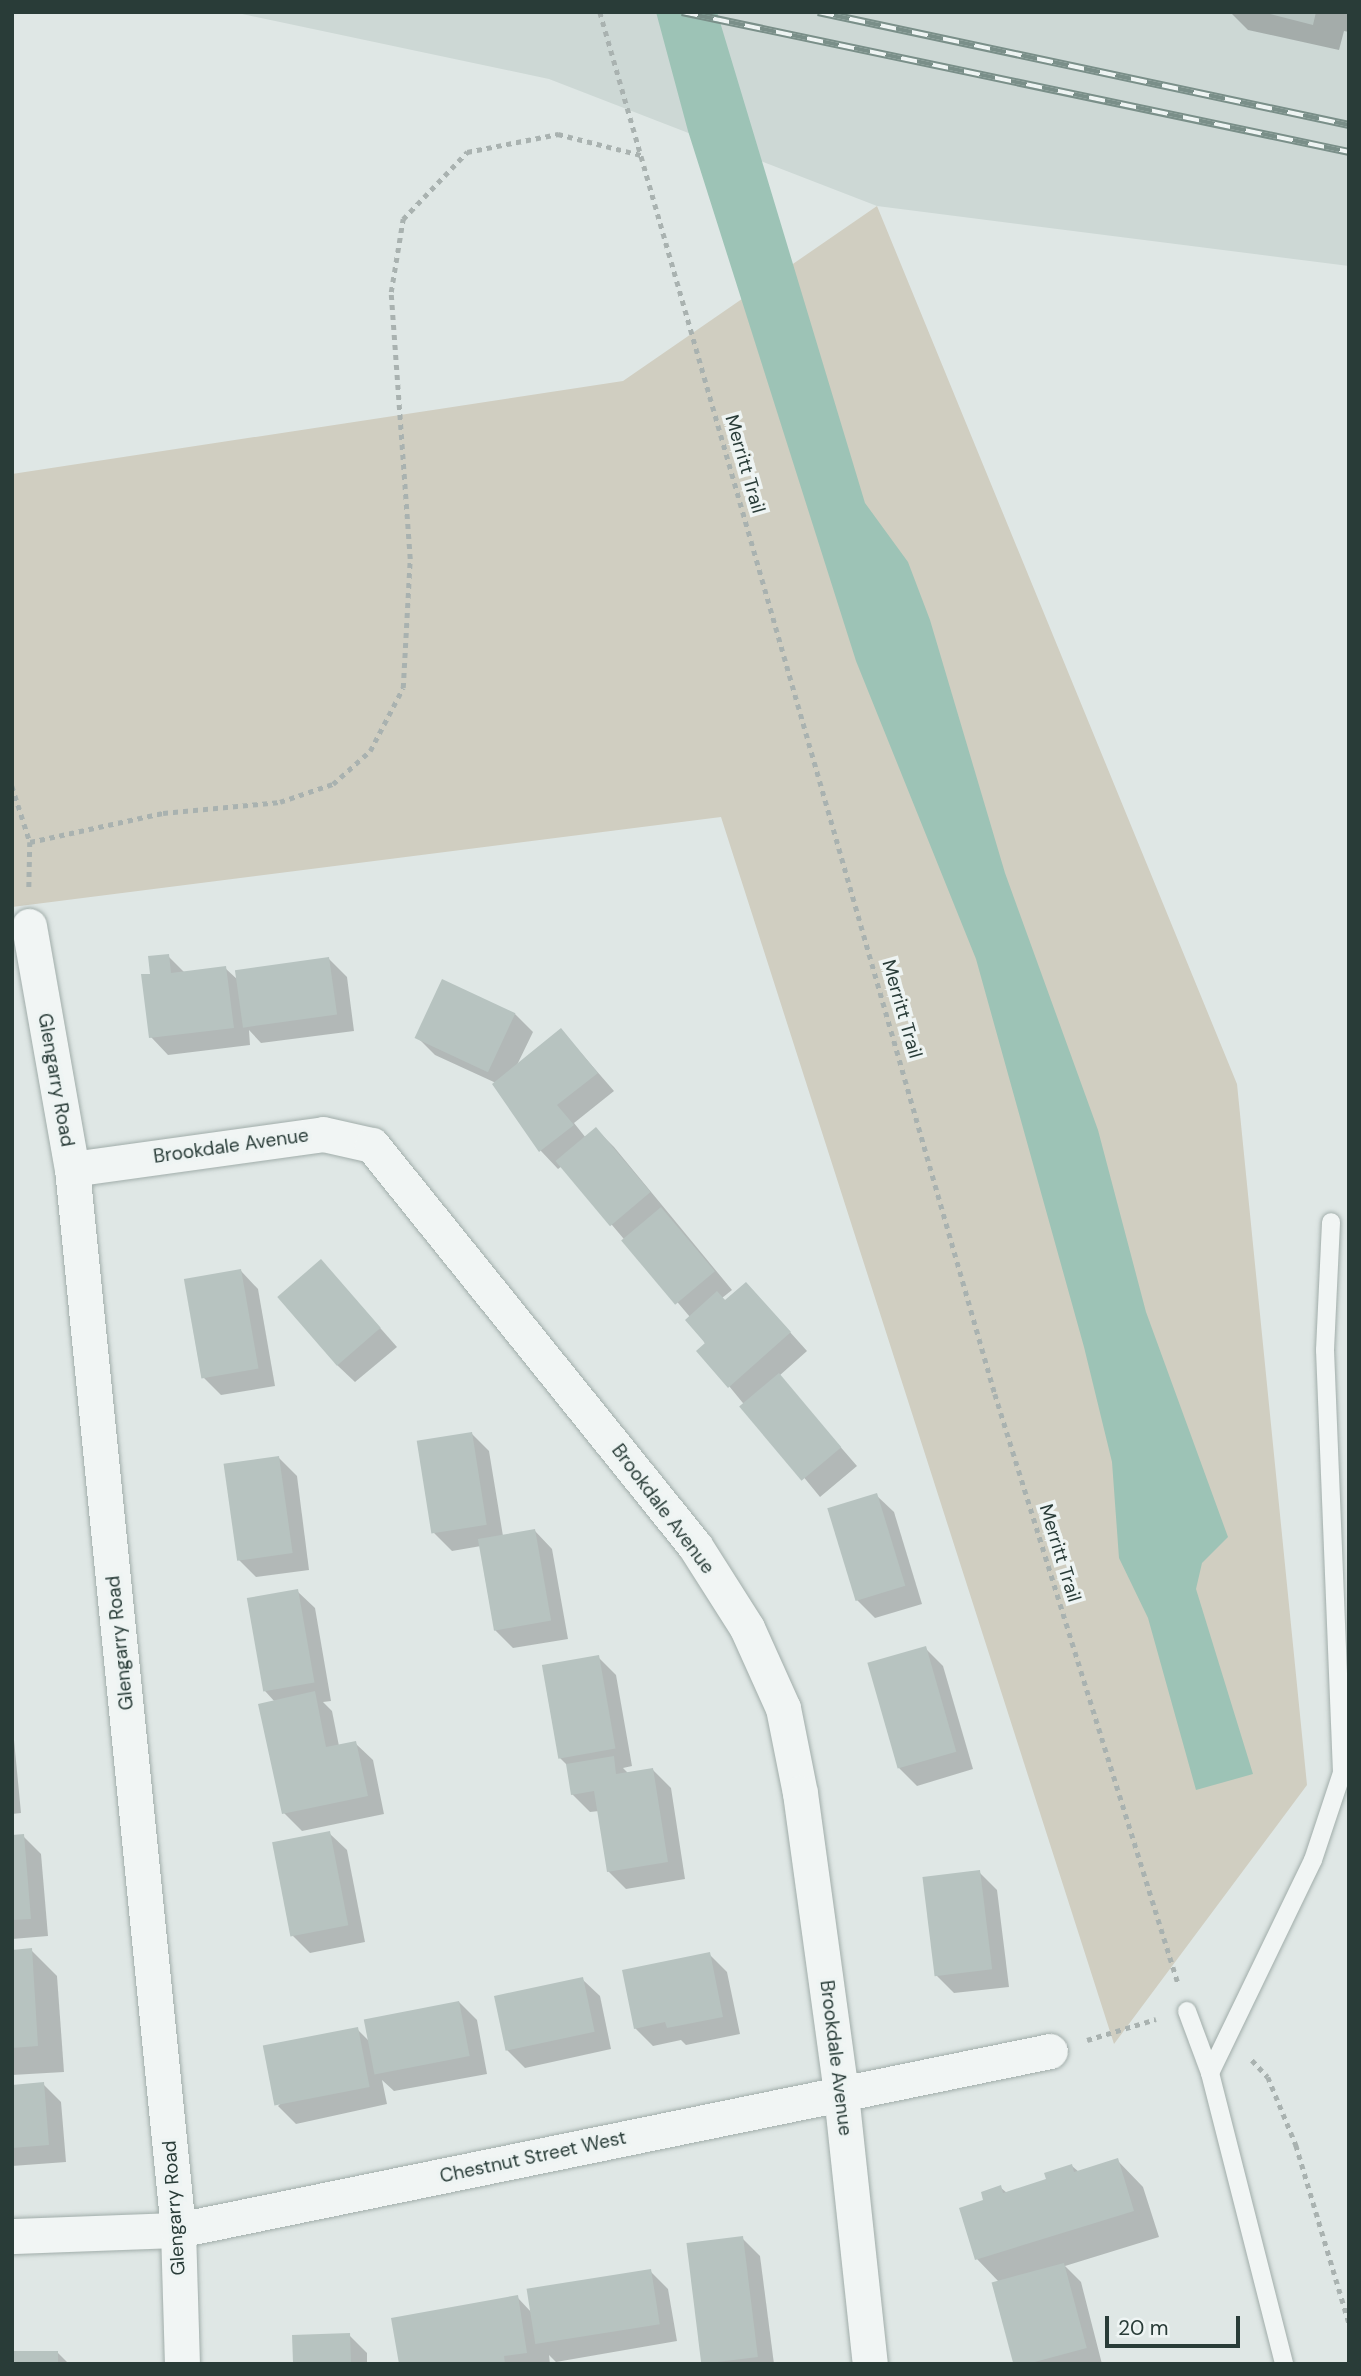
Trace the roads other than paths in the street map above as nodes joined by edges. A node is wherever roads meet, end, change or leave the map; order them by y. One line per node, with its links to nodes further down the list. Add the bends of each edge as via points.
1 (29, 926): 2 (street, Glengarry Road)
2 (72, 1169): 7 (street, Brookdale Avenue, via 323,1134 372,1145 695,1546 747,1628 783,1708 793,1756); 8 (street, Glengarry Road)
3 (1331, 1222): 6 (lane, via 1325,1350 1342,1773 1313,1860)
4 (1187, 2011): 6 (lane)
5 (1050, 2051): 7 (street, Chestnut Street West)
6 (1210, 2074): 12 (lane)
7 (841, 2094): 8 (street, Chestnut Street West); 11 (street, Brookdale Avenue)
8 (178, 2230): 9 (street, Chestnut Street West); 10 (street, Glengarry Road)
9 (12, 2236)
10 (182, 2364)
11 (870, 2364)
12 (1284, 2364)

